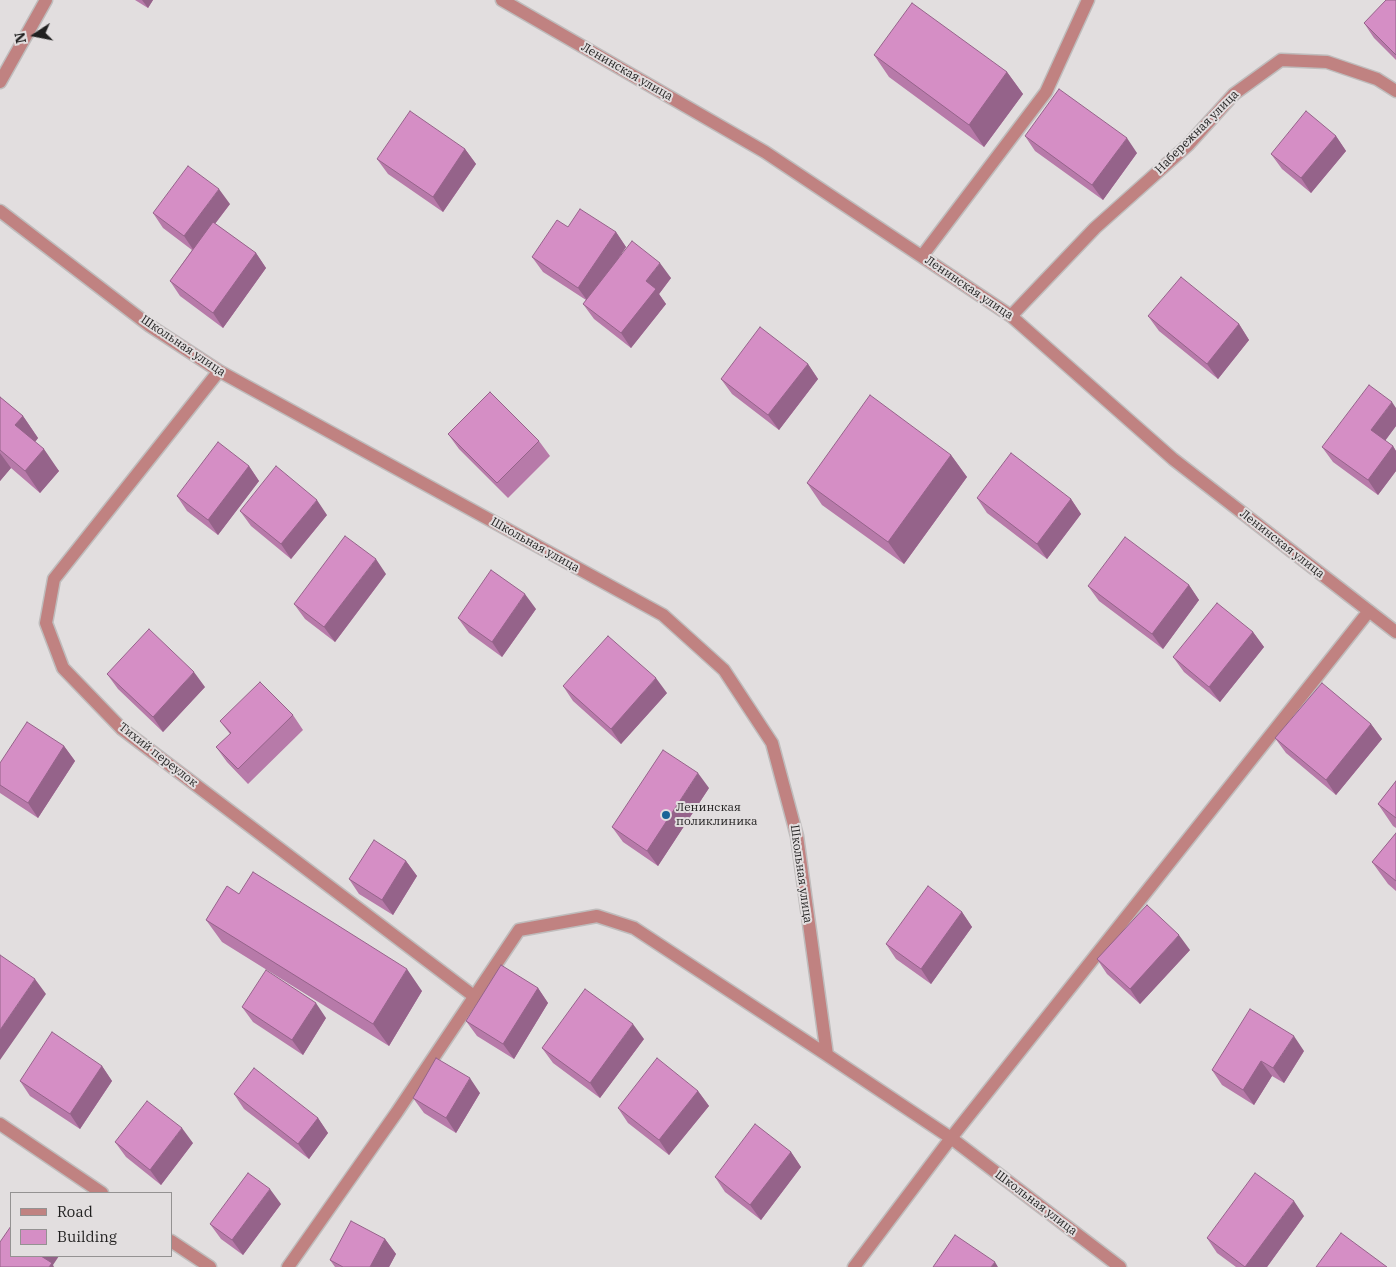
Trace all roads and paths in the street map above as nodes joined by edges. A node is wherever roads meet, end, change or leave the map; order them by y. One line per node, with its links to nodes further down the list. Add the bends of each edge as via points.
1 (46, 0): 4 (street)
2 (502, 0): 7 (street, Ленинская улица, via 765,152)
3 (1088, 0): 7 (street, via 1046,92)
4 (0, 82)
5 (1396, 91): 8 (street, Набережная улица, via 1377,79 1327,62 1281,60 1234,94 1188,145 1095,228)
6 (0, 211): 9 (street, Школьная улица, via 150,326)
7 (922, 256): 8 (street, Ленинская улица)
8 (1011, 316): 10 (street, Ленинская улица, via 1173,459)
9 (219, 371): 12 (street, Тихий переулок, via 54,579 46,624 63,668 122,729); 13 (street, Школьная улица, via 663,615 724,670 772,743 797,836)
10 (1369, 611): 11 (street, Ленинская улица); 15 (street)
11 (1396, 632)
12 (475, 997): 13 (street, Школьная улица, via 519,930 597,916 634,928); 19 (street)
13 (827, 1055): 15 (street, Школьная улица)
14 (0, 1124): 16 (street)
15 (951, 1138): 20 (street); 21 (street, Школьная улица)
16 (101, 1192)
17 (172, 1242): 18 (street)
18 (210, 1267)
19 (288, 1267)
20 (854, 1267)
21 (1120, 1267)

